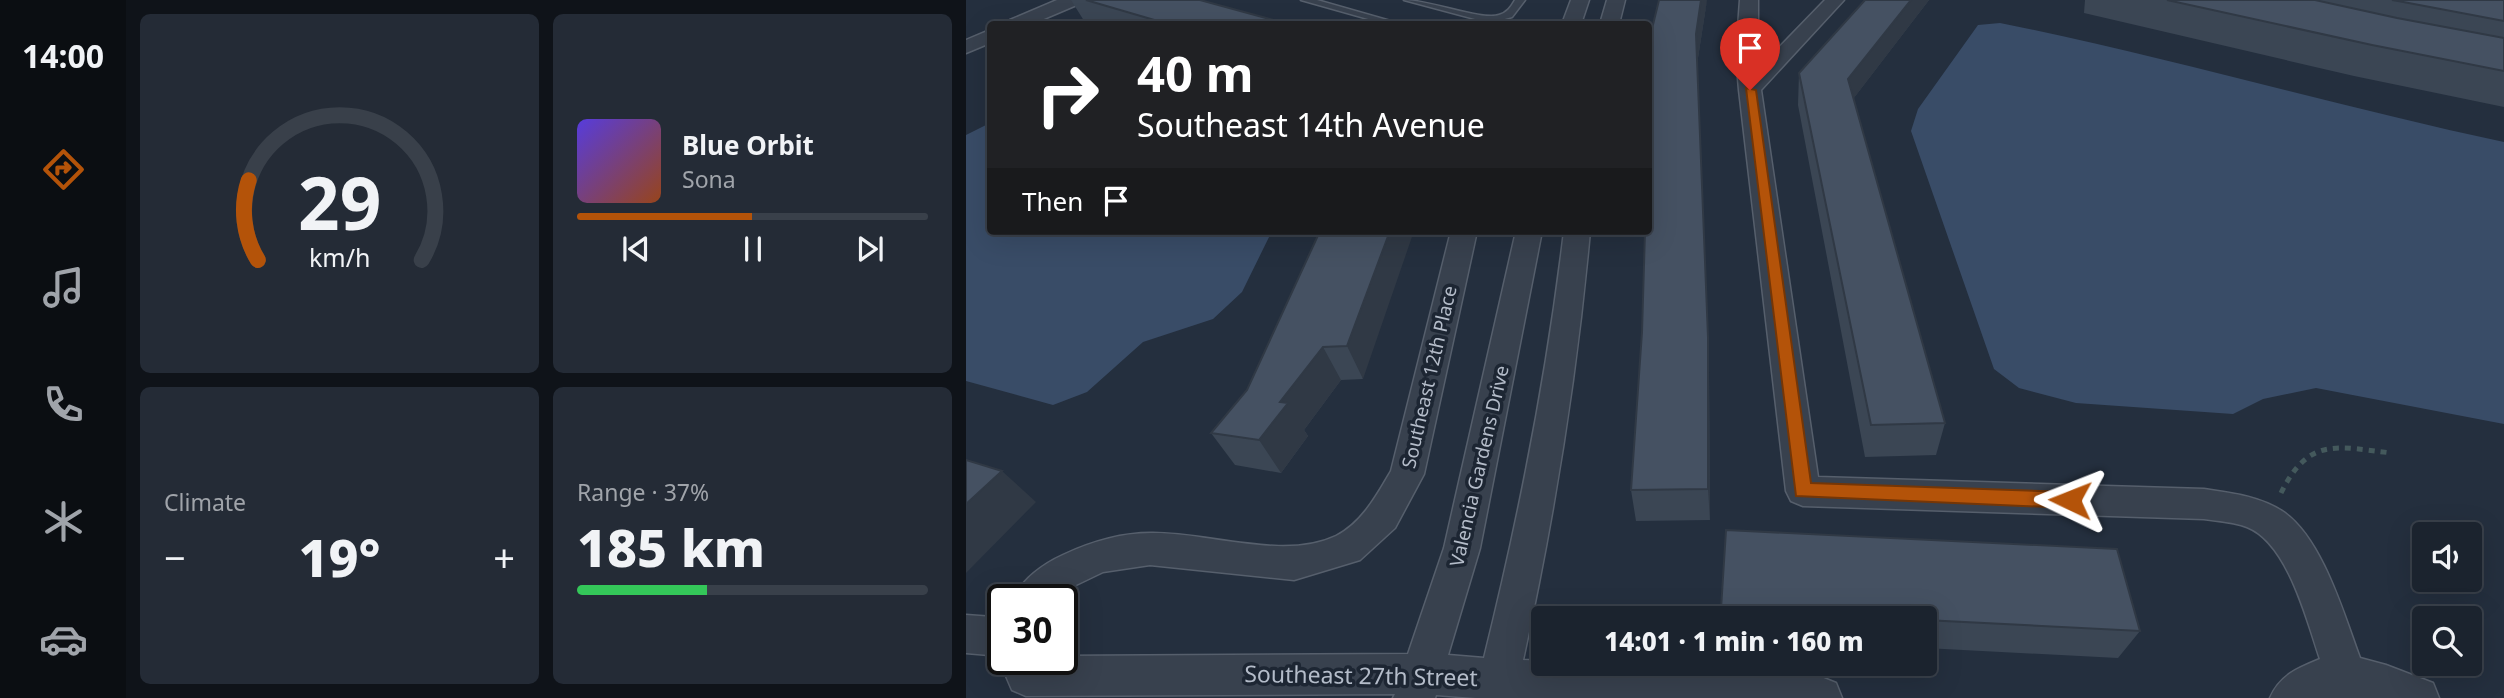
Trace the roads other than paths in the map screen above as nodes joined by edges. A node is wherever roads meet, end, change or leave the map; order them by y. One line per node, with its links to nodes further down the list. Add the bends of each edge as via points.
1 (1073, 0): 10 (street)
2 (1306, 0): 9 (lane)
3 (1409, 0): 4 (lane, via 1499,20 1511,14)
4 (1520, 0)
5 (1580, 0): 12 (street)
6 (1616, 0): 13 (street)
7 (1749, 0): 16 (street, via 1746,55)
8 (1836, 0): 16 (street)
9 (1329, 2): 11 (lane)
10 (1024, 21)
11 (1387, 21)
12 (1573, 21)
13 (1611, 21)
14 (987, 37): 15 (street)
15 (966, 47)
16 (1750, 90): 22 (street, via 1802,491 2204,504 2248,512 2274,524 2301,558)
17 (1463, 235): 20 (street, Southeast 12th Place, via 1408,474 1384,517 1347,549 1294,563 1150,549 1099,556)
18 (1528, 235): 23 (street, Valencia Gardens Drive, via 1462,548)
19 (1577, 235): 24 (street, via 1565,345 1525,566)
20 (1050, 584)
21 (1078, 659): 23 (street, Southeast 27th Street)
22 (2346, 676): 26 (street, via 2321,678 2301,687); 27 (street, via 2382,682)
23 (1418, 686): 24 (street, Southeast 27th Street)
24 (1497, 688): 25 (street, Southeast 27th Street)
25 (1821, 698)
26 (2291, 698)
27 (2418, 698)

